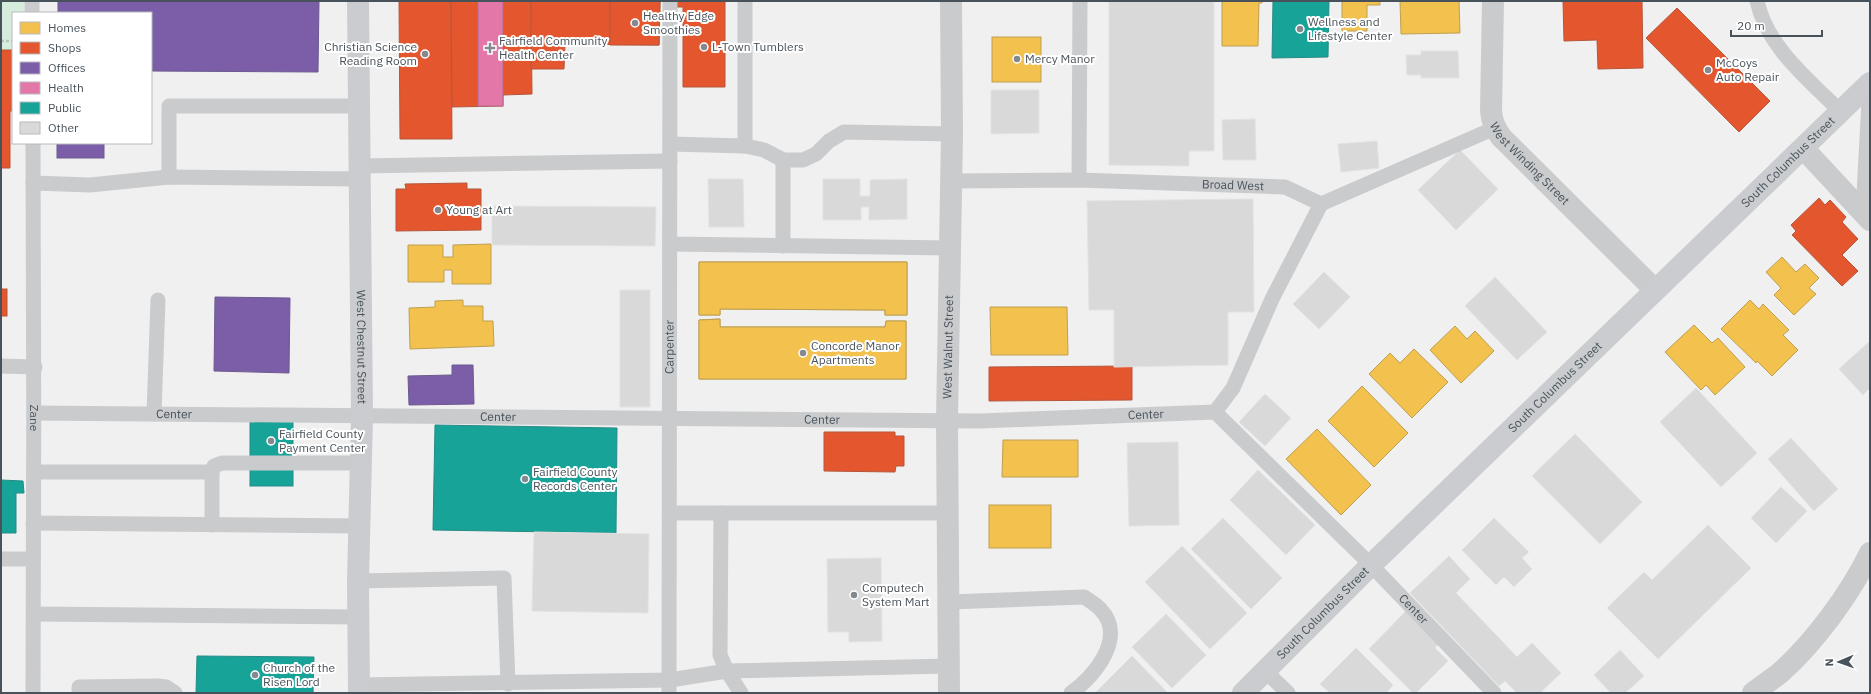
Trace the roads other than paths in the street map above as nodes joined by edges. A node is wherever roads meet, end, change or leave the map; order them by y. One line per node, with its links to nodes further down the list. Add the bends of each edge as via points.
1 (32, 1): 9 (lane)
2 (358, 1): 11 (street, West Chestnut Street)
3 (670, 1): 16 (lane, Carpenter)
4 (745, 1): 17 (lane)
5 (951, 1): 14 (street, West Walnut Street)
6 (1080, 1): 23 (lane)
7 (1493, 1): 13 (street, West Winding Street, via 1491,111)
8 (1757, 1): 12 (lane, via 1765,27 1779,48)
9 (32, 12)
10 (1870, 83): 12 (street, South Columbus Street); 27 (lane)
11 (359, 106): 21 (street, West Chestnut Street); 22 (lane, via 169,106)
12 (1840, 110): 18 (street, South Columbus Street)
13 (1495, 128): 26 (lane); 31 (street, West Winding Street, via 1506,142)
14 (952, 134): 19 (lane, via 844,132 829,141 816,154 803,160); 24 (street, West Walnut Street)
15 (33, 144): 25 (lane, Zane)
16 (670, 144): 17 (lane); 20 (lane, Carpenter)
17 (745, 146): 19 (lane, via 764,150)
18 (1802, 148): 27 (street); 31 (street, South Columbus Street)
19 (783, 160): 29 (lane)
20 (670, 161): 21 (lane); 28 (lane, Carpenter)
21 (359, 173): 22 (lane); 38 (street, West Chestnut Street)
22 (169, 177): 25 (lane, via 90,185)
23 (1079, 180): 24 (lane, Broad West); 26 (lane, Broad West, via 1285,187)
24 (952, 181): 30 (street, West Walnut Street)
25 (33, 183): 34 (lane, Zane)
26 (1321, 204): 35 (lane, via 1272,299 1233,388)
27 (1866, 216)
28 (670, 244): 29 (lane); 39 (lane, Carpenter)
29 (783, 246): 30 (lane)
30 (950, 248): 40 (street, West Walnut Street)
31 (1655, 290): 53 (street, South Columbus Street)
32 (158, 300): 37 (lane)
33 (1, 366): 34 (lane)
34 (35, 367): 36 (lane, Zane)
35 (1215, 412): 40 (lane, Center); 53 (lane, Center)
36 (34, 413): 37 (lane, Center); 42 (lane, Zane)
37 (154, 414): 38 (lane, Center)
38 (362, 416): 39 (lane, Center); 41 (street, West Chestnut Street)
39 (670, 418): 40 (lane, Center); 44 (lane, Carpenter)
40 (947, 420): 46 (street, West Walnut Street)
41 (361, 463): 43 (lane, via 222,463 214,466); 49 (street, West Chestnut Street)
42 (34, 472): 43 (lane); 47 (lane, Zane)
43 (212, 472): 48 (lane)
44 (670, 513): 45 (lane); 62 (lane, Carpenter)
45 (721, 513): 46 (lane); 59 (lane, via 720,655)
46 (948, 513): 55 (street, West Walnut Street)
47 (34, 523): 48 (lane); 52 (lane, Zane)
48 (212, 525): 49 (lane)
49 (360, 526): 54 (street, West Chestnut Street)
50 (1870, 553): 74 (street, via 1864,566 1821,629 1780,672)
51 (1, 559): 52 (lane)
52 (33, 559): 56 (lane, Zane)
53 (1370, 565): 60 (street, South Columbus Street); 73 (lane, Center)
54 (358, 581): 57 (street, West Chestnut Street); 61 (lane, via 504,578)
55 (949, 602): 58 (street, West Walnut Street); 70 (lane, via 1084,597 1092,602 1102,611 1111,635 1102,662)
56 (34, 614): 57 (lane); 65 (lane, Zane)
57 (358, 617): 63 (street, West Chestnut Street)
58 (949, 666): 59 (lane); 69 (street, West Walnut Street)
59 (727, 671): 62 (lane); 68 (lane)
60 (1265, 671): 71 (street, South Columbus Street); 72 (lane)
61 (508, 684): 62 (lane); 63 (lane)
62 (670, 687)
63 (359, 689)
64 (96, 690): 66 (lane, via 79,687); 67 (lane, via 158,686 166,687)
65 (33, 693)
66 (79, 693)
67 (175, 693)
68 (741, 693)
69 (949, 693)
70 (1071, 693)
71 (1243, 693)
72 (1288, 693)
73 (1494, 693)
74 (1753, 693)

